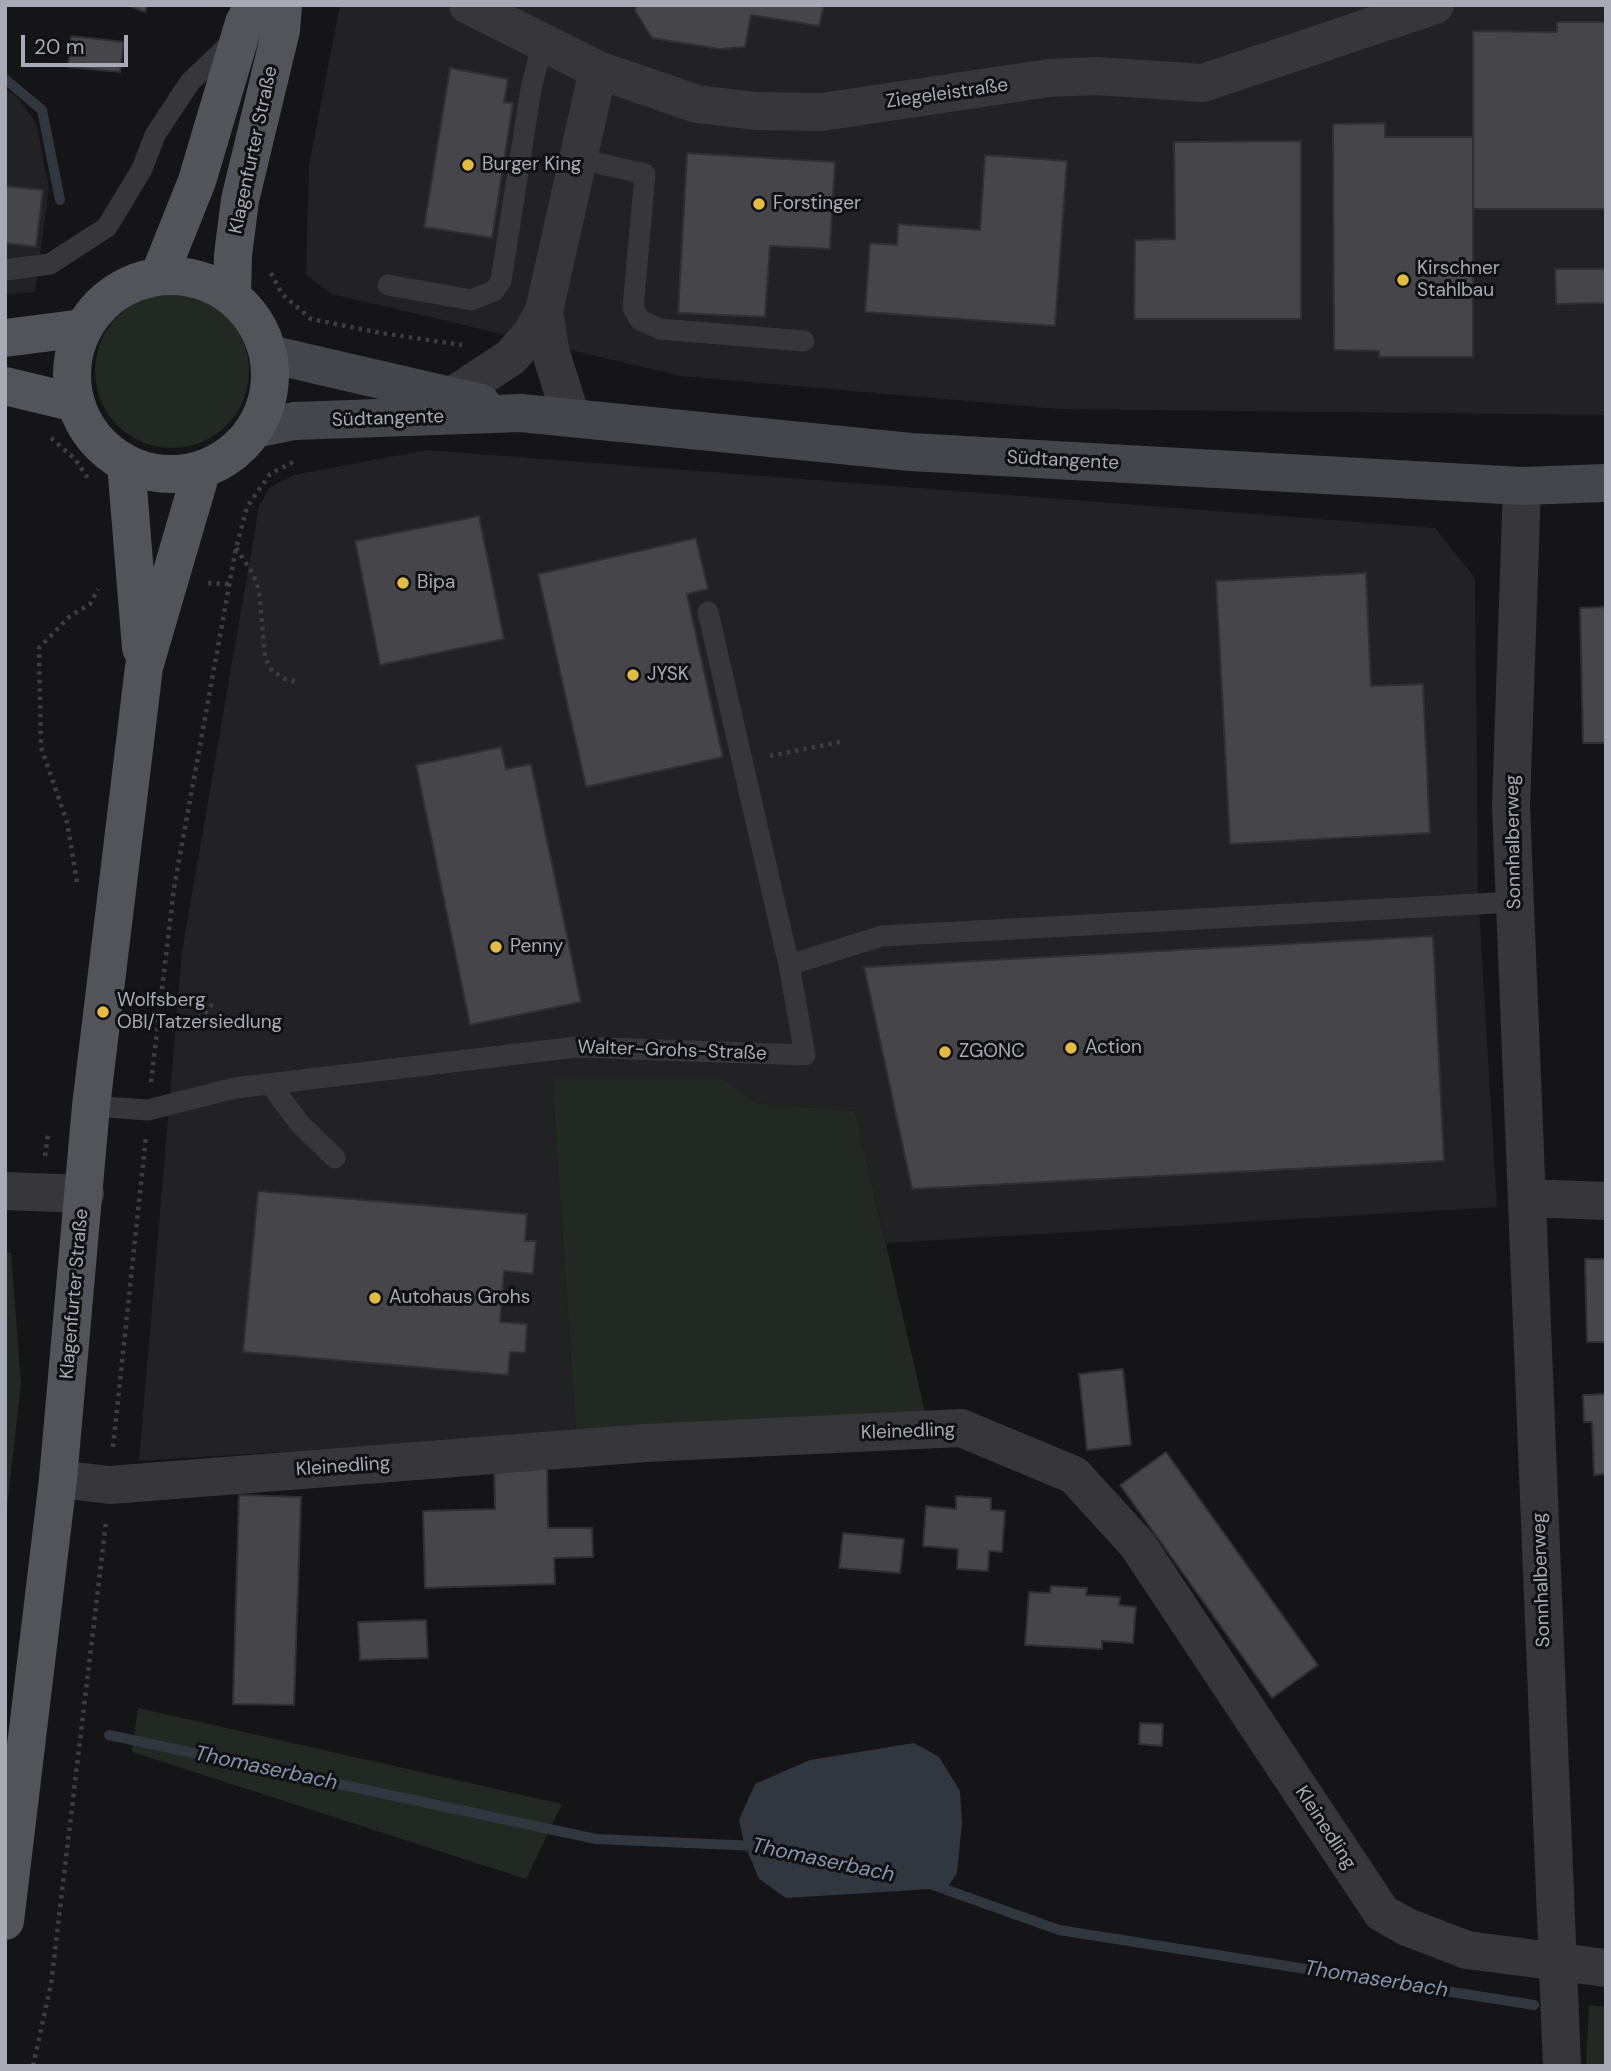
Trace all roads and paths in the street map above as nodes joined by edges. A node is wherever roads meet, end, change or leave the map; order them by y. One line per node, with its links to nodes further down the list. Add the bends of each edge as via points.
1 (283, 5): 11 (main road, Klagenfurter Straße, via 242,191)
2 (468, 5): 5 (street, Ziegeleistraße)
3 (1435, 5): 6 (street, Ziegeleistraße, via 1203,83 1096,76 1049,78 822,112 756,111 696,104)
4 (247, 20): 8 (lane, via 190,82 155,135 136,181 107,227 50,264); 9 (main road, Klagenfurter Straße, via 197,181)
5 (543, 41): 6 (street, Ziegeleistraße); 10 (lane, via 531,89 501,281 494,292 471,300)
6 (598, 70): 7 (street)
7 (580, 159): 12 (street); 15 (lane, via 645,174 633,308 640,320 660,329)
8 (5, 270)
9 (159, 276): 11 (main road, via 185,276); 13 (main road, via 115,293)
10 (388, 285)
11 (232, 296): 16 (main road, via 249,312)
12 (544, 311): 18 (street, via 511,356); 21 (street, via 550,350)
13 (83, 328): 14 (main road); 19 (main road, via 74,352)
14 (5, 338)
15 (804, 341)
16 (269, 354): 18 (main road, Südtangente); 22 (main road, via 269,393)
17 (5, 386): 19 (main road)
18 (452, 396): 20 (main road, Südtangente)
19 (76, 402): 25 (main road, via 86,427 104,448)
20 (521, 413): 21 (main road, Südtangente); 22 (main road, Südtangente, via 294,421)
21 (571, 417): 29 (main road, Südtangente, via 911,452)
22 (255, 429): 26 (main road, via 222,460)
23 (45, 433): 28 (path, via 75,459)
24 (300, 458): 30 (path, via 270,474 247,507)
25 (126, 463): 26 (main road, via 150,472); 33 (main road, Klagenfurter Straße)
26 (202, 470): 33 (main road, Klagenfurter Straße)
27 (1606, 483): 29 (main road, Südtangente)
28 (92, 486)
29 (1522, 486): 38 (street, Sonnhalberweg, via 1511,806)
30 (236, 548): 34 (path, via 259,591 265,657 272,671); 41 (path, via 174,888)
31 (101, 583): 37 (path, via 90,604 69,617 39,648 41,747 67,822 78,877)
32 (708, 612): 36 (lane, Walter-Grohs-Straße)
33 (144, 667): 43 (main road, Klagenfurter Straße)
34 (298, 682)
35 (840, 742): 36 (path)
36 (742, 762): 39 (lane, Walter-Grohs-Straße)
37 (76, 891)
38 (1515, 902): 39 (lane, via 882,936); 49 (street, Sonnhalberweg)
39 (789, 965): 42 (lane, Walter-Grohs-Straße, via 805,1055 576,1047)
40 (213, 1003): 41 (path, via 188,1024)
41 (157, 1026): 44 (path)
42 (270, 1084): 44 (lane, Walter-Grohs-Straße, via 235,1088); 46 (lane, via 300,1124)
43 (91, 1106): 44 (lane, Walter-Grohs-Straße); 48 (main road, Klagenfurter Straße)
44 (148, 1111): 52 (path)
45 (49, 1124): 47 (path)
46 (335, 1158)
47 (23, 1191): 48 (street)
48 (85, 1194): 51 (main road, Klagenfurter Straße)
49 (1527, 1198): 50 (street); 54 (street, Sonnhalberweg)
50 (1606, 1202)
51 (58, 1479): 52 (street, Kleinedling); 53 (main road, Klagenfurter Straße)
52 (110, 1485): 54 (street, Kleinedling, via 646,1443 961,1428 1074,1475 1137,1544 1382,1913 1467,1950); 56 (path, via 51,1984)
53 (5, 1921)
54 (1556, 1961): 55 (street); 57 (street, Sonnhalberweg)
55 (1606, 1968)
56 (33, 2066)
57 (1562, 2066)

